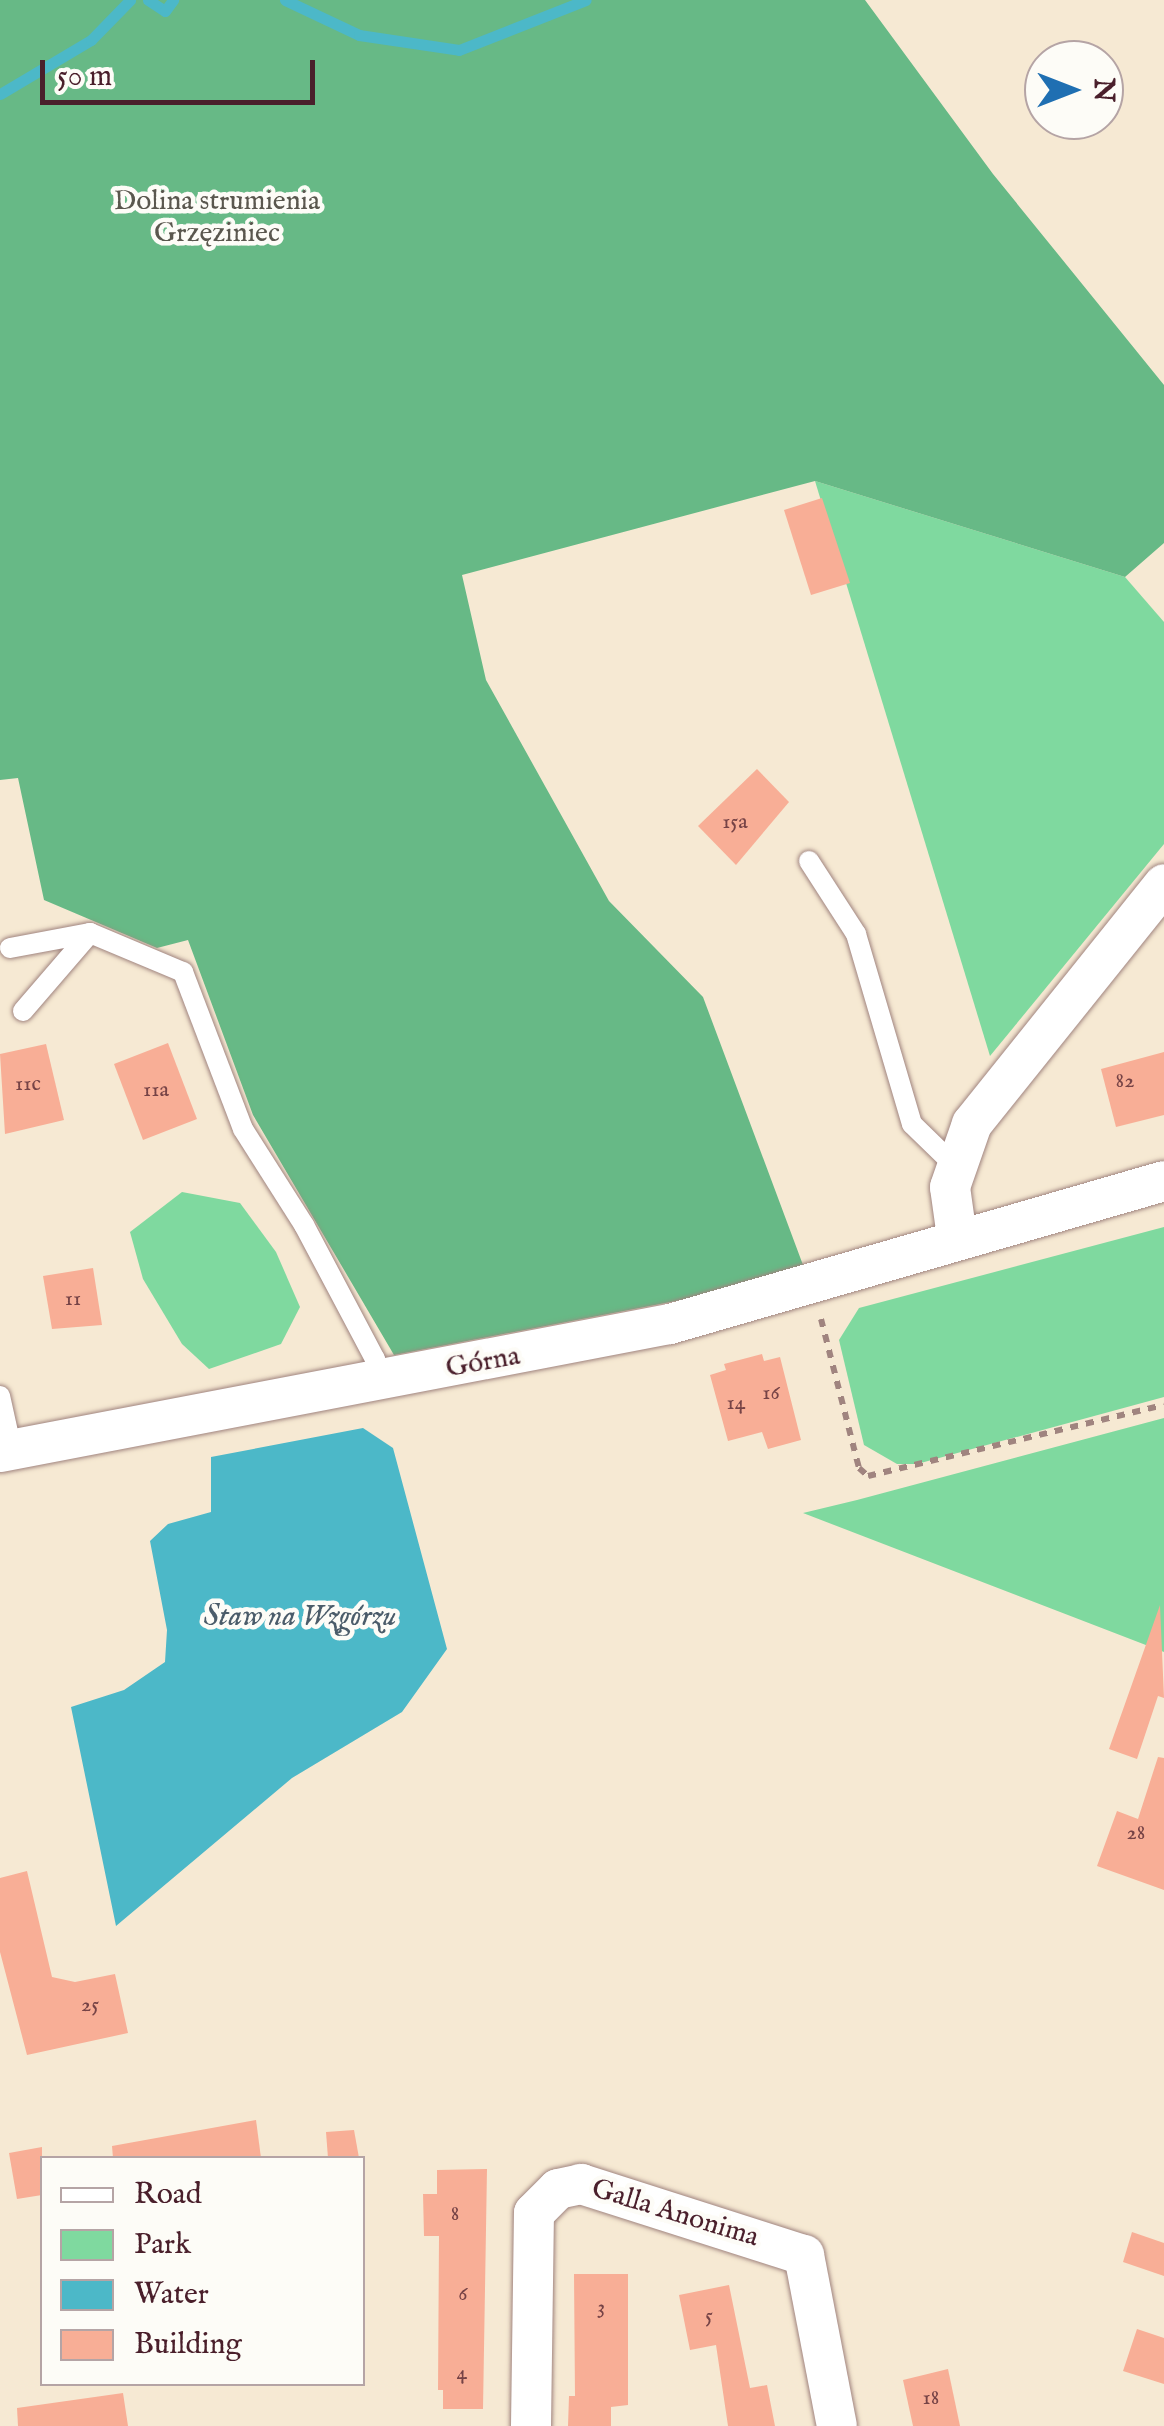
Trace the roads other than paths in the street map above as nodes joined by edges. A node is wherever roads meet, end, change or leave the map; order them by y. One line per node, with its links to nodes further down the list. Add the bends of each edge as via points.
1 (809, 861): 6 (lane, via 856,934 912,1124)
2 (1164, 884): 6 (street, via 972,1124)
3 (90, 933): 4 (lane); 5 (lane); 9 (lane, via 183,972 243,1130 304,1225 375,1359)
4 (10, 948)
5 (23, 1010)
6 (954, 1166): 8 (street)
7 (1164, 1181): 8 (street, Górna)
8 (957, 1237): 9 (street, Górna, via 812,1284 599,1340)
9 (380, 1381): 11 (street, Górna)
10 (0, 1396): 11 (lane)
11 (6, 1451)
12 (532, 2426): 13 (street, Galla Anonima, via 534,2213 558,2189 581,2184 804,2255)
13 (837, 2426)

